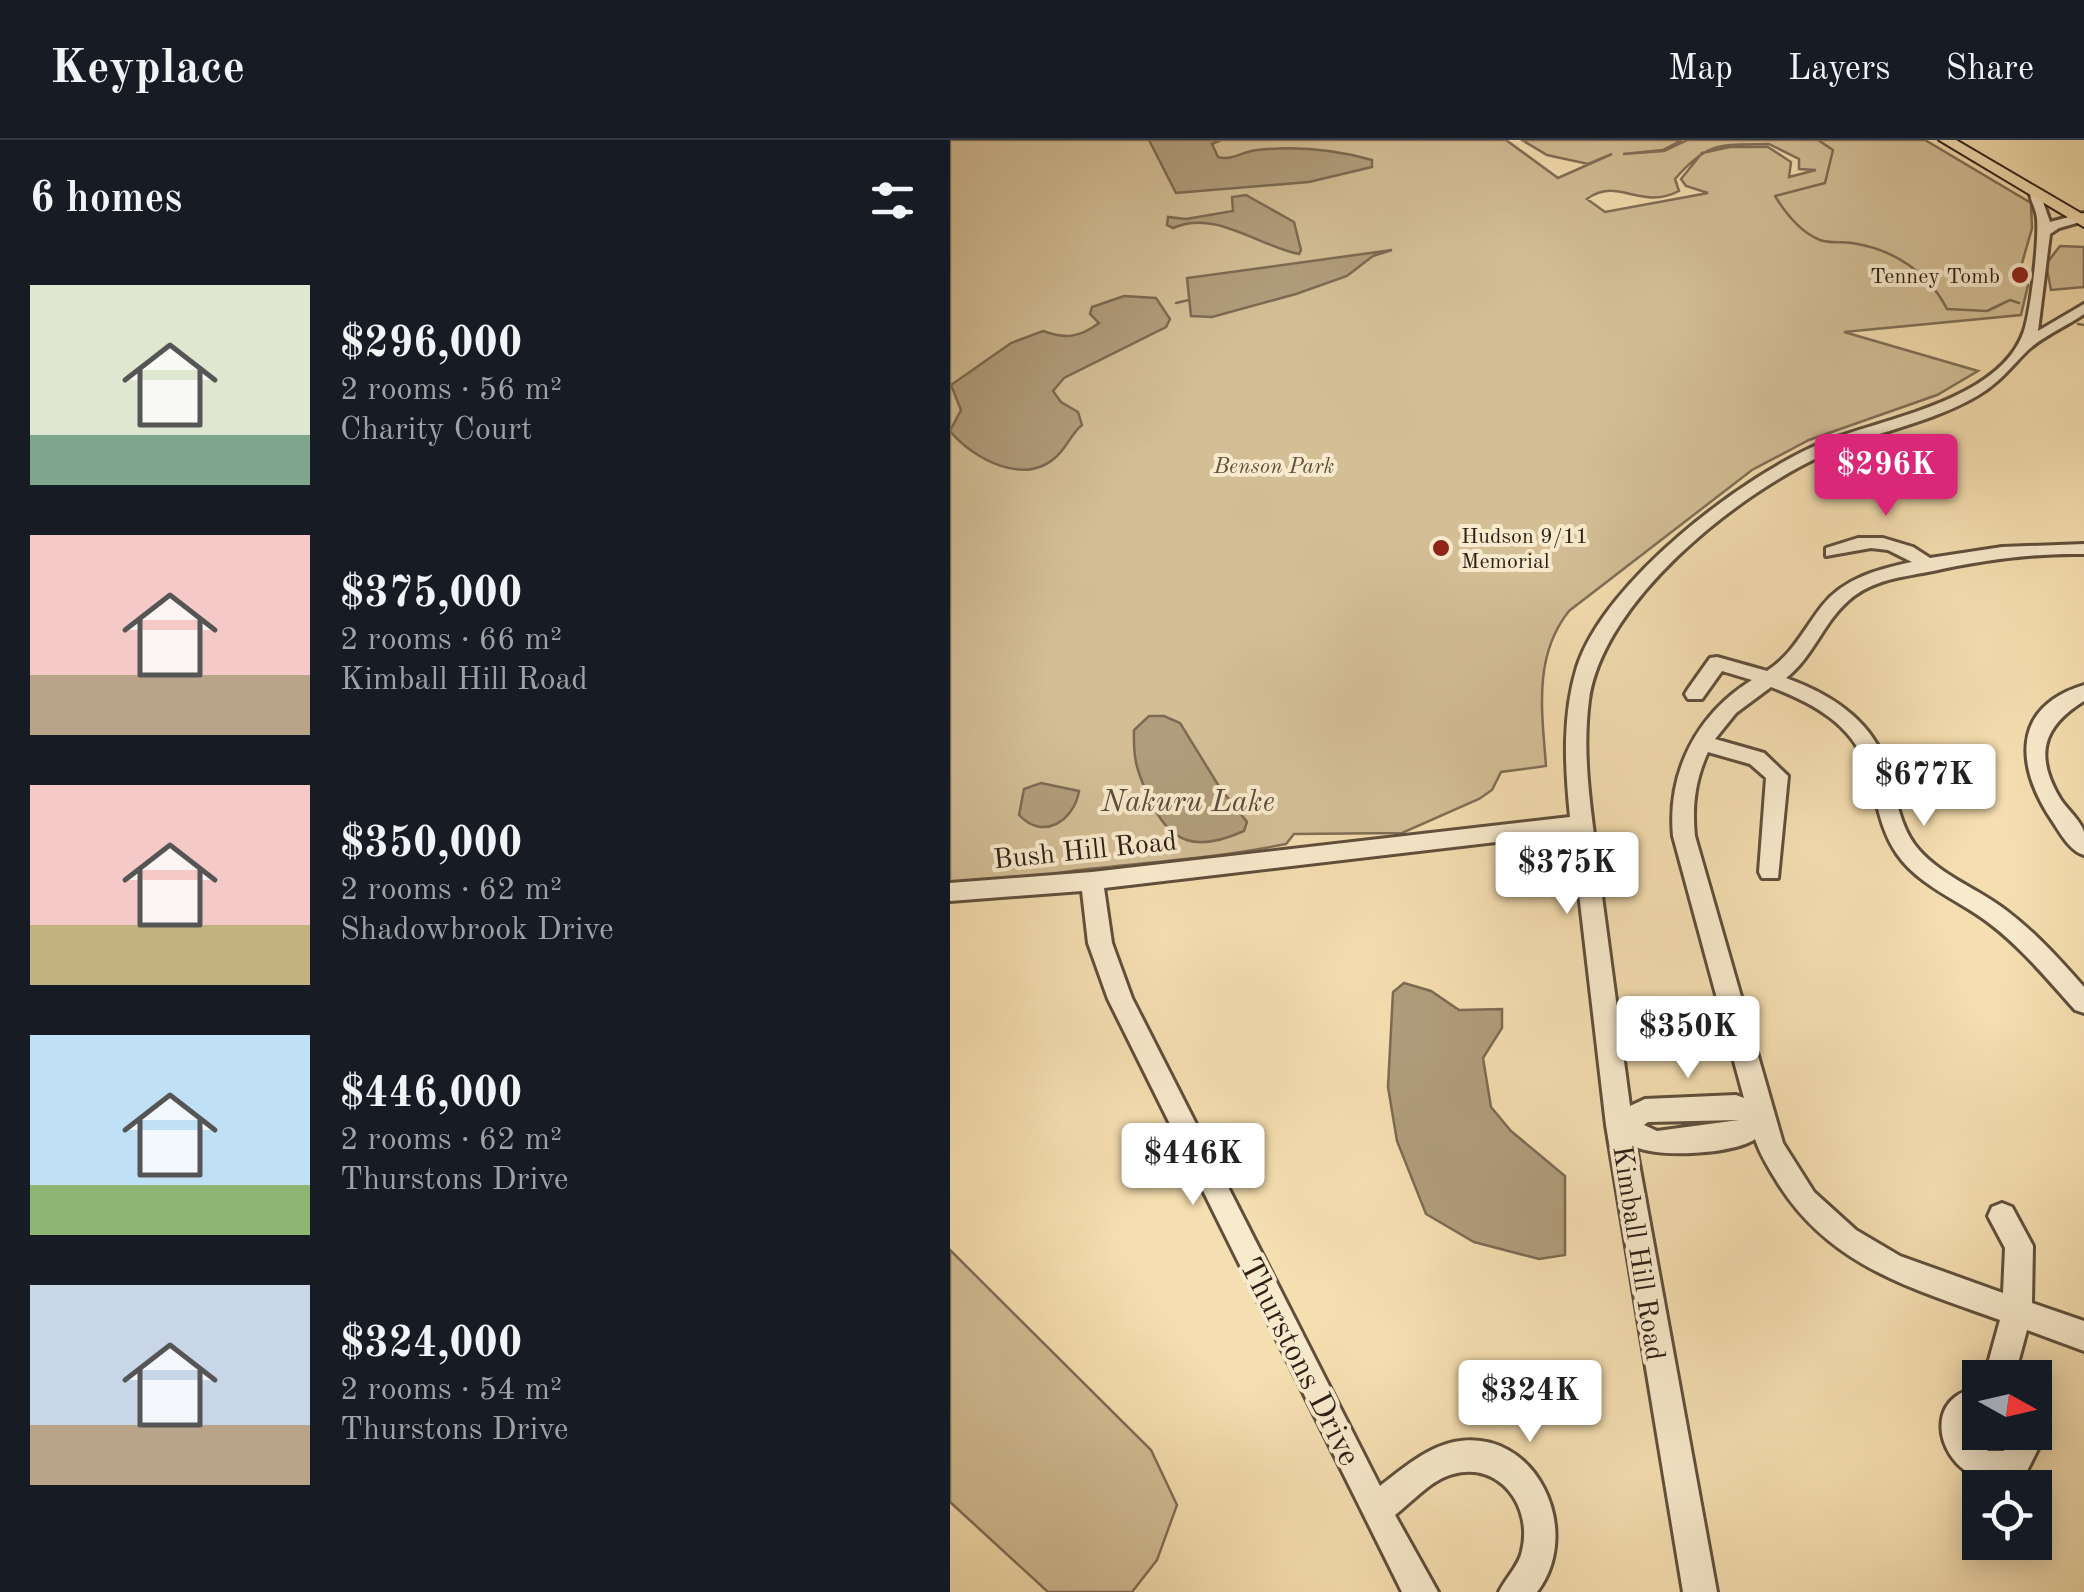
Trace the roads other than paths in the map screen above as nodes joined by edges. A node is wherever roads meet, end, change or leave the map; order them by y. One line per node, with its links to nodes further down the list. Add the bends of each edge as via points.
1 (1946, 140): 2 (main road)
2 (2034, 193): 3 (main road); 4 (street)
3 (2082, 219): 4 (street)
4 (2044, 233): 6 (street)
5 (2084, 308): 6 (street, Kimball Hill Road)
6 (2025, 346): 14 (street, Kimball Hill Road, via 1993,378 1959,398 1824,448 1772,476 1633,588 1597,638 1578,696 1575,758)
7 (2084, 548): 9 (street, via 2034,548)
8 (1832, 552): 9 (street, via 1856,543 1890,543)
9 (1930, 566): 10 (street, via 1847,591 1825,611 1801,653)
10 (1771, 679): 12 (street, via 1718,663); 13 (street, via 1730,707); 19 (street, via 1823,702 1858,731 1873,752 1906,850 2008,926)
11 (2084, 692): 15 (street, via 2049,714 2037,736 2034,765 2044,794)
12 (1695, 694)
13 (1701, 743): 16 (street, via 1746,754 1772,769 1779,785); 20 (street, via 1687,778 1682,823)
14 (1583, 824): 17 (street, Bush Hill Road); 21 (street, Kimball Hill Road)
15 (2084, 847)
16 (1770, 872)
17 (1092, 881): 18 (street, Bush Hill Road); 30 (street, Thurstons Drive, via 1100,944 1120,999)
18 (950, 892)
19 (2084, 1003)
20 (1762, 1116): 21 (street, via 1742,1134 1655,1143); 23 (street, via 1784,1173 1846,1240 1892,1266)
21 (1619, 1125): 33 (street, Kimball Hill Road)
22 (2002, 1216): 23 (street, via 2020,1246)
23 (2018, 1312): 24 (street); 25 (street)
24 (2084, 1336)
25 (2003, 1360)
26 (1962, 1412): 27 (street, via 1956,1422)
27 (1962, 1445)
28 (1966, 1450): 29 (street, via 1995,1470 2014,1464)
29 (2021, 1450)
30 (1376, 1510): 31 (street, Thurstons Drive); 32 (street, via 1450,1459 1496,1460 1516,1472 1540,1514 1535,1566)
31 (1422, 1592)
32 (1516, 1592)
33 (1700, 1592)

